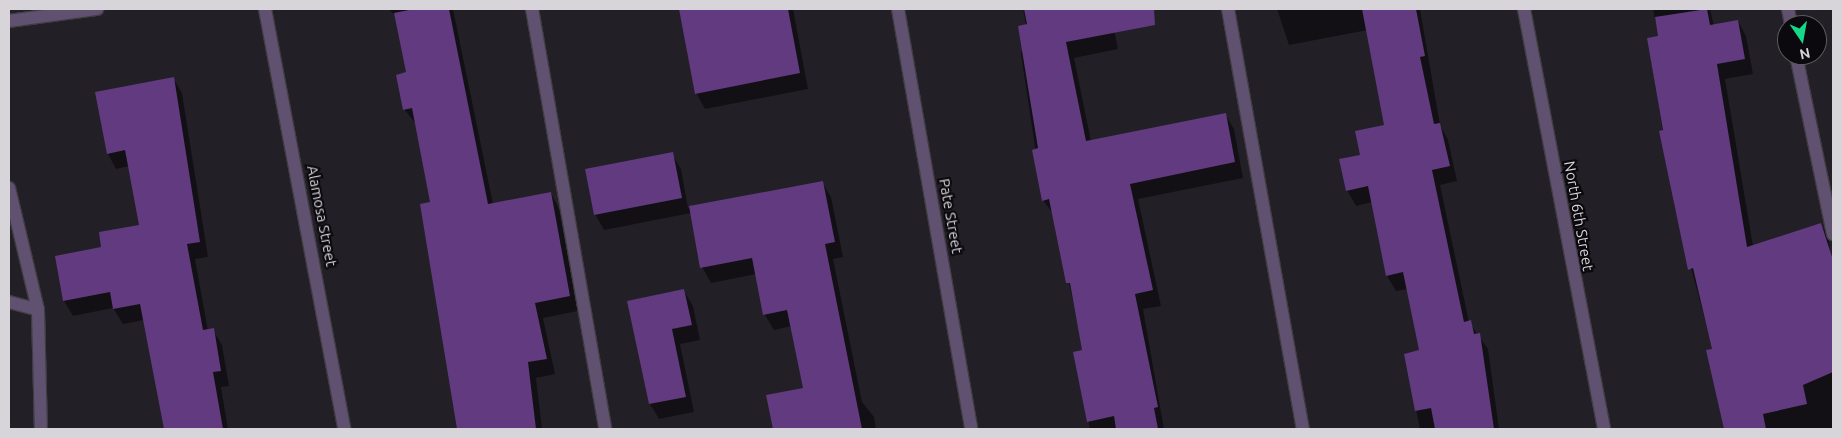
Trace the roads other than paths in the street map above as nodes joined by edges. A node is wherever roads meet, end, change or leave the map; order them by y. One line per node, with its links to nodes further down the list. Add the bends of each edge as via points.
1 (97, 9): 7 (street)
2 (265, 9): 14 (street, Alamosa Street)
3 (532, 9): 15 (street)
4 (898, 9): 16 (street, Pate Street)
5 (1228, 9): 17 (street)
6 (1524, 9): 18 (street, North 6th Street)
7 (9, 21)
8 (1798, 65): 10 (street)
9 (9, 188): 12 (street)
10 (1833, 234)
11 (9, 302): 12 (street)
12 (38, 310): 13 (street)
13 (41, 429)
14 (344, 429)
15 (605, 429)
16 (971, 429)
17 (1303, 429)
18 (1604, 429)

